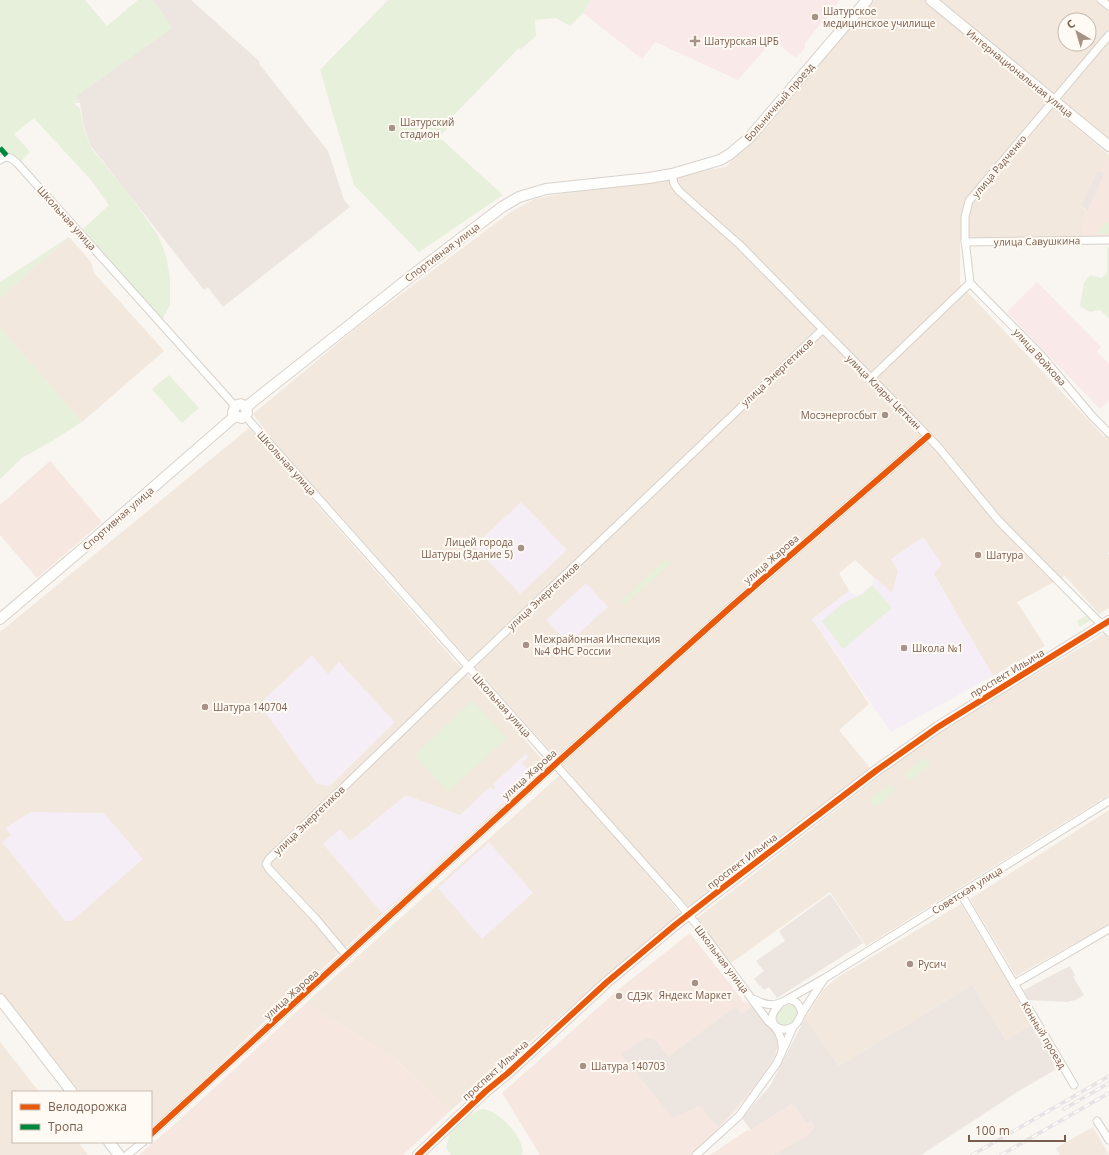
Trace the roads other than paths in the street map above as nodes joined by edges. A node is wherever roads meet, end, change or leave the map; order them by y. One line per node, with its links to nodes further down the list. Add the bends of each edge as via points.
1 (867, 0): 9 (street, Больничный проезд, via 741,145 720,160)
2 (931, 0): 6 (street, Интернациональная улица)
3 (1101, 0): 4 (street)
4 (1109, 6)
5 (1109, 35): 6 (street, улица Радченко)
6 (1054, 101): 7 (street, Интернациональная улица); 11 (street, улица Радченко, via 969,201 965,218)
7 (1109, 146)
8 (0, 160): 15 (street, Школьная улица, via 12,158)
9 (672, 174): 13 (street, улица Клары Цеткин, via 679,191 740,245); 15 (street, Спортивная улица, via 546,189 519,197 414,274)
10 (1109, 240): 11 (street, улица Савушкина)
11 (965, 242): 12 (street, улица Радченко)
12 (970, 283): 14 (street); 16 (street, улица Войкова, via 1041,355)
13 (822, 330): 14 (street, улица Клары Цеткин); 20 (street, улица Энергетиков)
14 (870, 378): 17 (street, улица Клары Цеткин)
15 (240, 411): 18 (street, Спортивная улица); 20 (street, Школьная улица)
16 (1109, 433)
17 (928, 436): 19 (street, улица Клары Цеткин, via 998,520); 21 (street, улица Жарова, via 733,605)
18 (0, 619)
19 (1107, 626): 24 (street, проспект Ильича, via 950,719 877,770)
20 (468, 667): 21 (street, Школьная улица); 26 (street, улица Энергетиков, via 266,864)
21 (556, 764): 24 (street, Школьная улица); 26 (street, улица Жарова)
22 (1109, 801): 23 (street, Советская улица)
23 (961, 894): 27 (street, Советская улица); 28 (street, Конный проезд)
24 (688, 914): 30 (street, Школьная улица); 46 (street, проспект Ильича, via 607,982)
25 (1109, 929): 28 (street)
26 (347, 956): 40 (street, улица Жарова)
27 (825, 978): 31 (street, Советская улица); 33 (street, Советская улица)
28 (1014, 984): 37 (street, Конный проезд)
29 (0, 999): 38 (street)
30 (753, 999): 32 (street, Школьная улица, via 769,1005); 34 (street, Школьная улица, via 768,1021)
31 (788, 999): 32 (street); 33 (street, via 795,1000)
32 (780, 1004): 34 (street, via 772,1016)
33 (802, 1012): 35 (street)
34 (775, 1026): 35 (street, via 781,1029); 36 (street, via 782,1043)
35 (793, 1027): 36 (street)
36 (782, 1051): 47 (street, via 777,1063 739,1116)
37 (1074, 1085)
38 (71, 1091)
39 (1097, 1121): 41 (street)
40 (152, 1133)
41 (1109, 1140)
42 (110, 1143): 44 (street)
43 (141, 1143): 45 (street)
44 (119, 1155)
45 (127, 1155)
46 (418, 1155)
47 (696, 1155)

